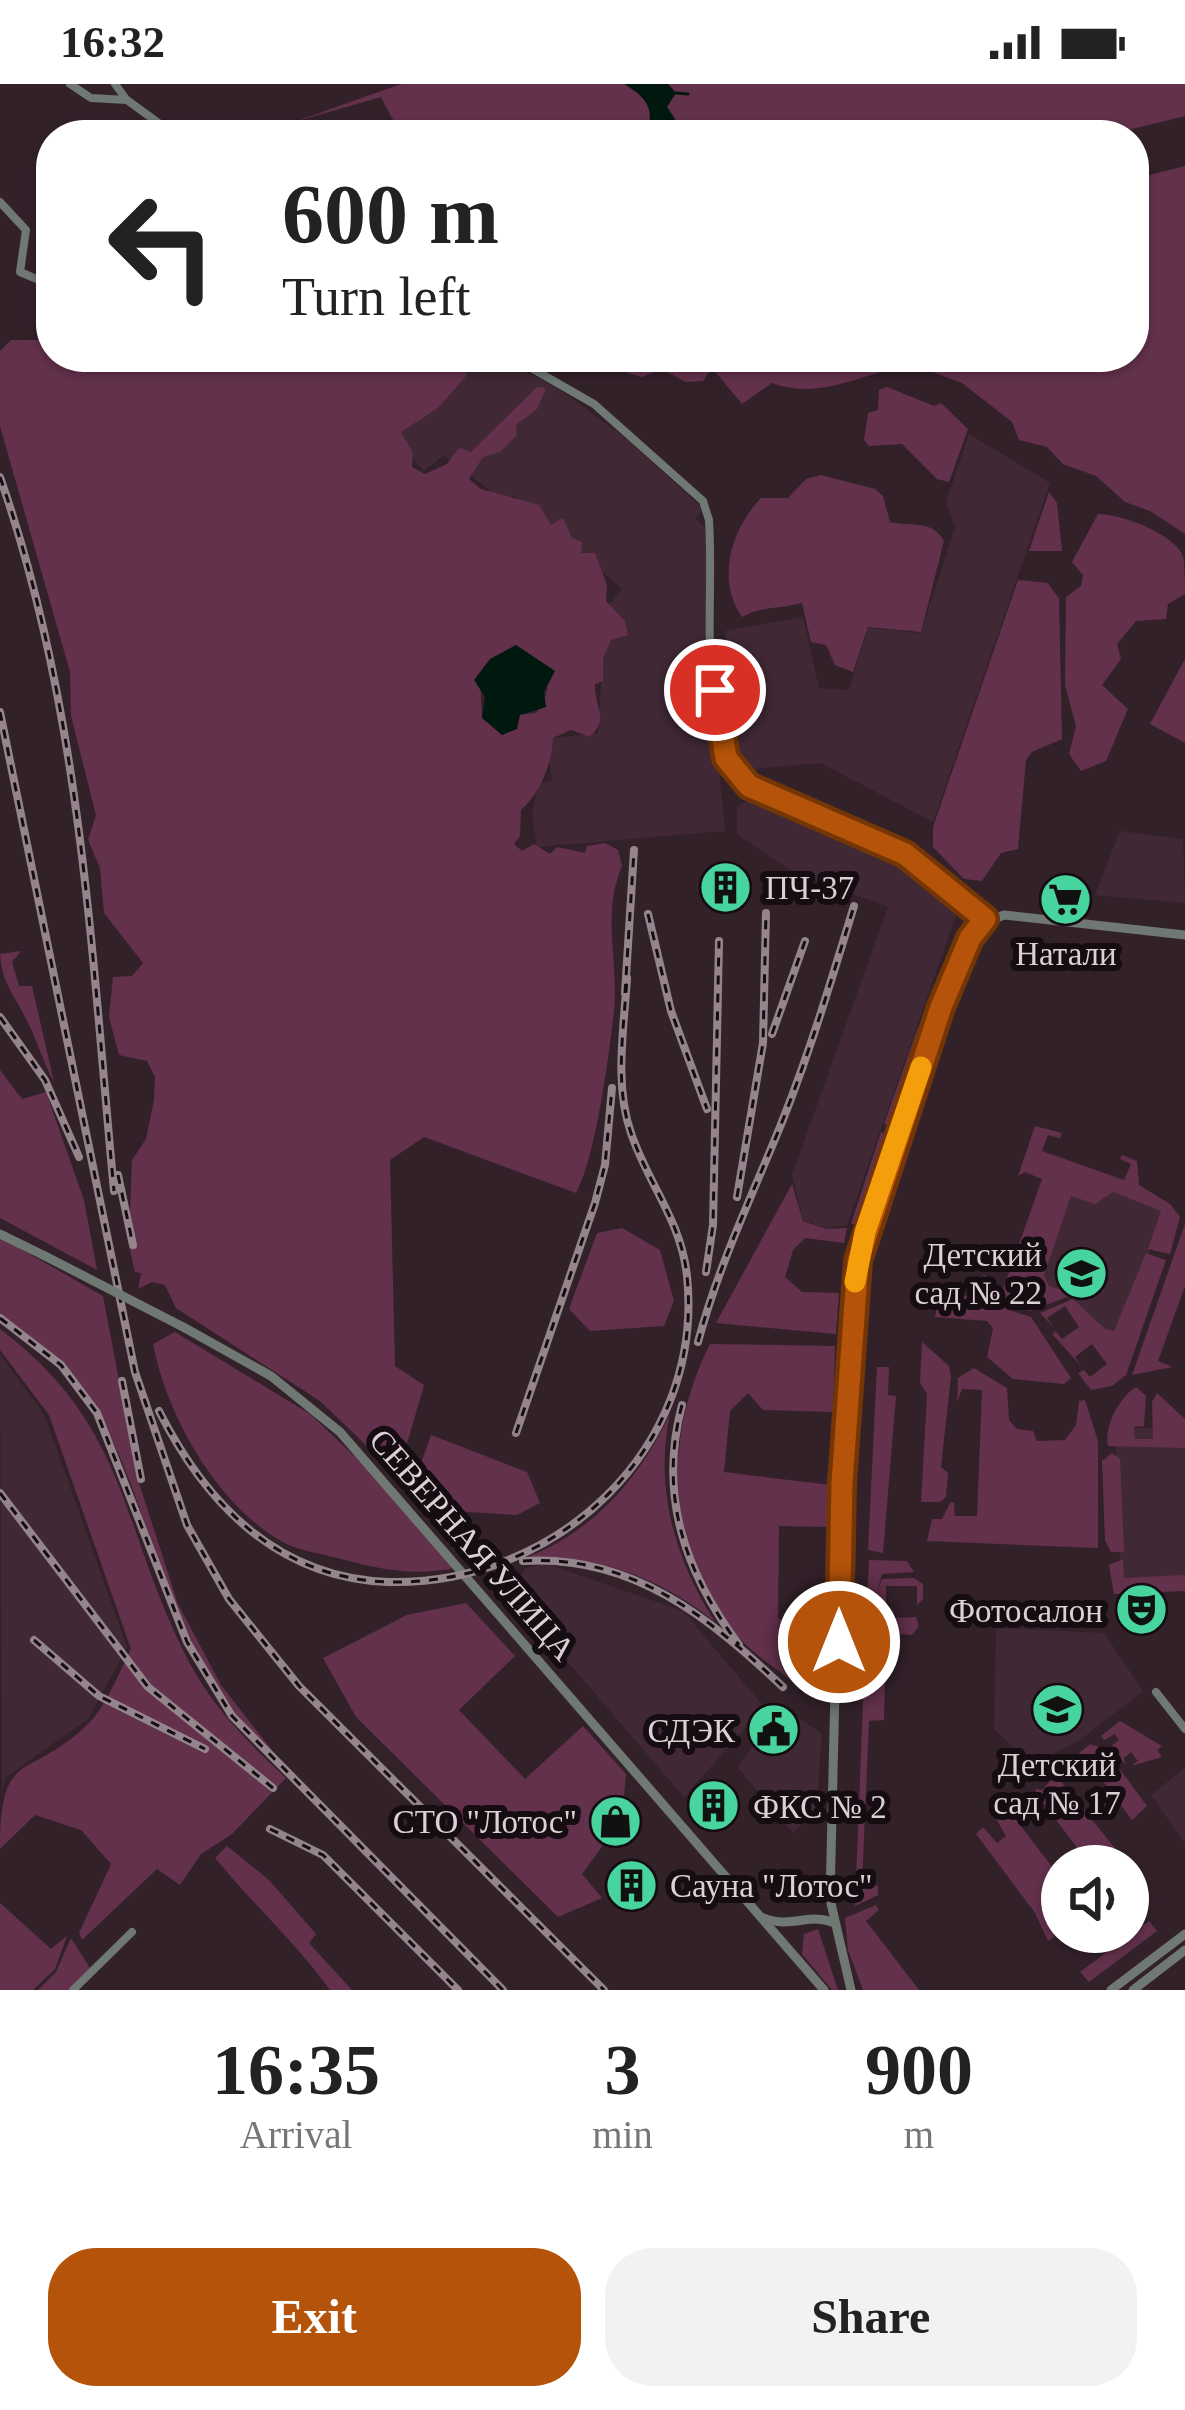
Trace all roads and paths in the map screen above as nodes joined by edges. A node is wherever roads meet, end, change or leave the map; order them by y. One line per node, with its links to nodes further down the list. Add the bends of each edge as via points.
1 (70, 84): 3 (street, via 92,98)
2 (115, 84): 3 (street)
3 (127, 100): 4 (street)
4 (154, 120)
5 (0, 202): 6 (street, via 26,230 20,272)
6 (36, 279)
7 (538, 372): 8 (street, via 594,404 703,501 715,690 733,770 769,797 916,861)
8 (985, 919): 9 (street); 13 (street, via 941,1007 855,1280)
9 (1185, 935)
10 (0, 1234): 14 (street, СЕВЕРНАЯ УЛИЦА, bridge, via 271,1376 340,1432)
11 (1156, 1692): 12 (street)
12 (1185, 1729)
13 (831, 1904): 15 (street); 16 (street)
14 (760, 1915): 15 (street); 20 (street, СЕВЕРНАЯ УЛИЦА)
15 (808, 1922): 16 (street); 20 (street, via 791,1942)
16 (835, 1923): 24 (street)
17 (132, 1932): 21 (street)
18 (1185, 1934): 22 (street)
19 (1185, 1950): 25 (street)
20 (794, 1954): 23 (street, СЕВЕРНАЯ УЛИЦА)
21 (75, 1989)
22 (1114, 1989)
23 (824, 1990)
24 (851, 1990)
25 (1132, 1990)

